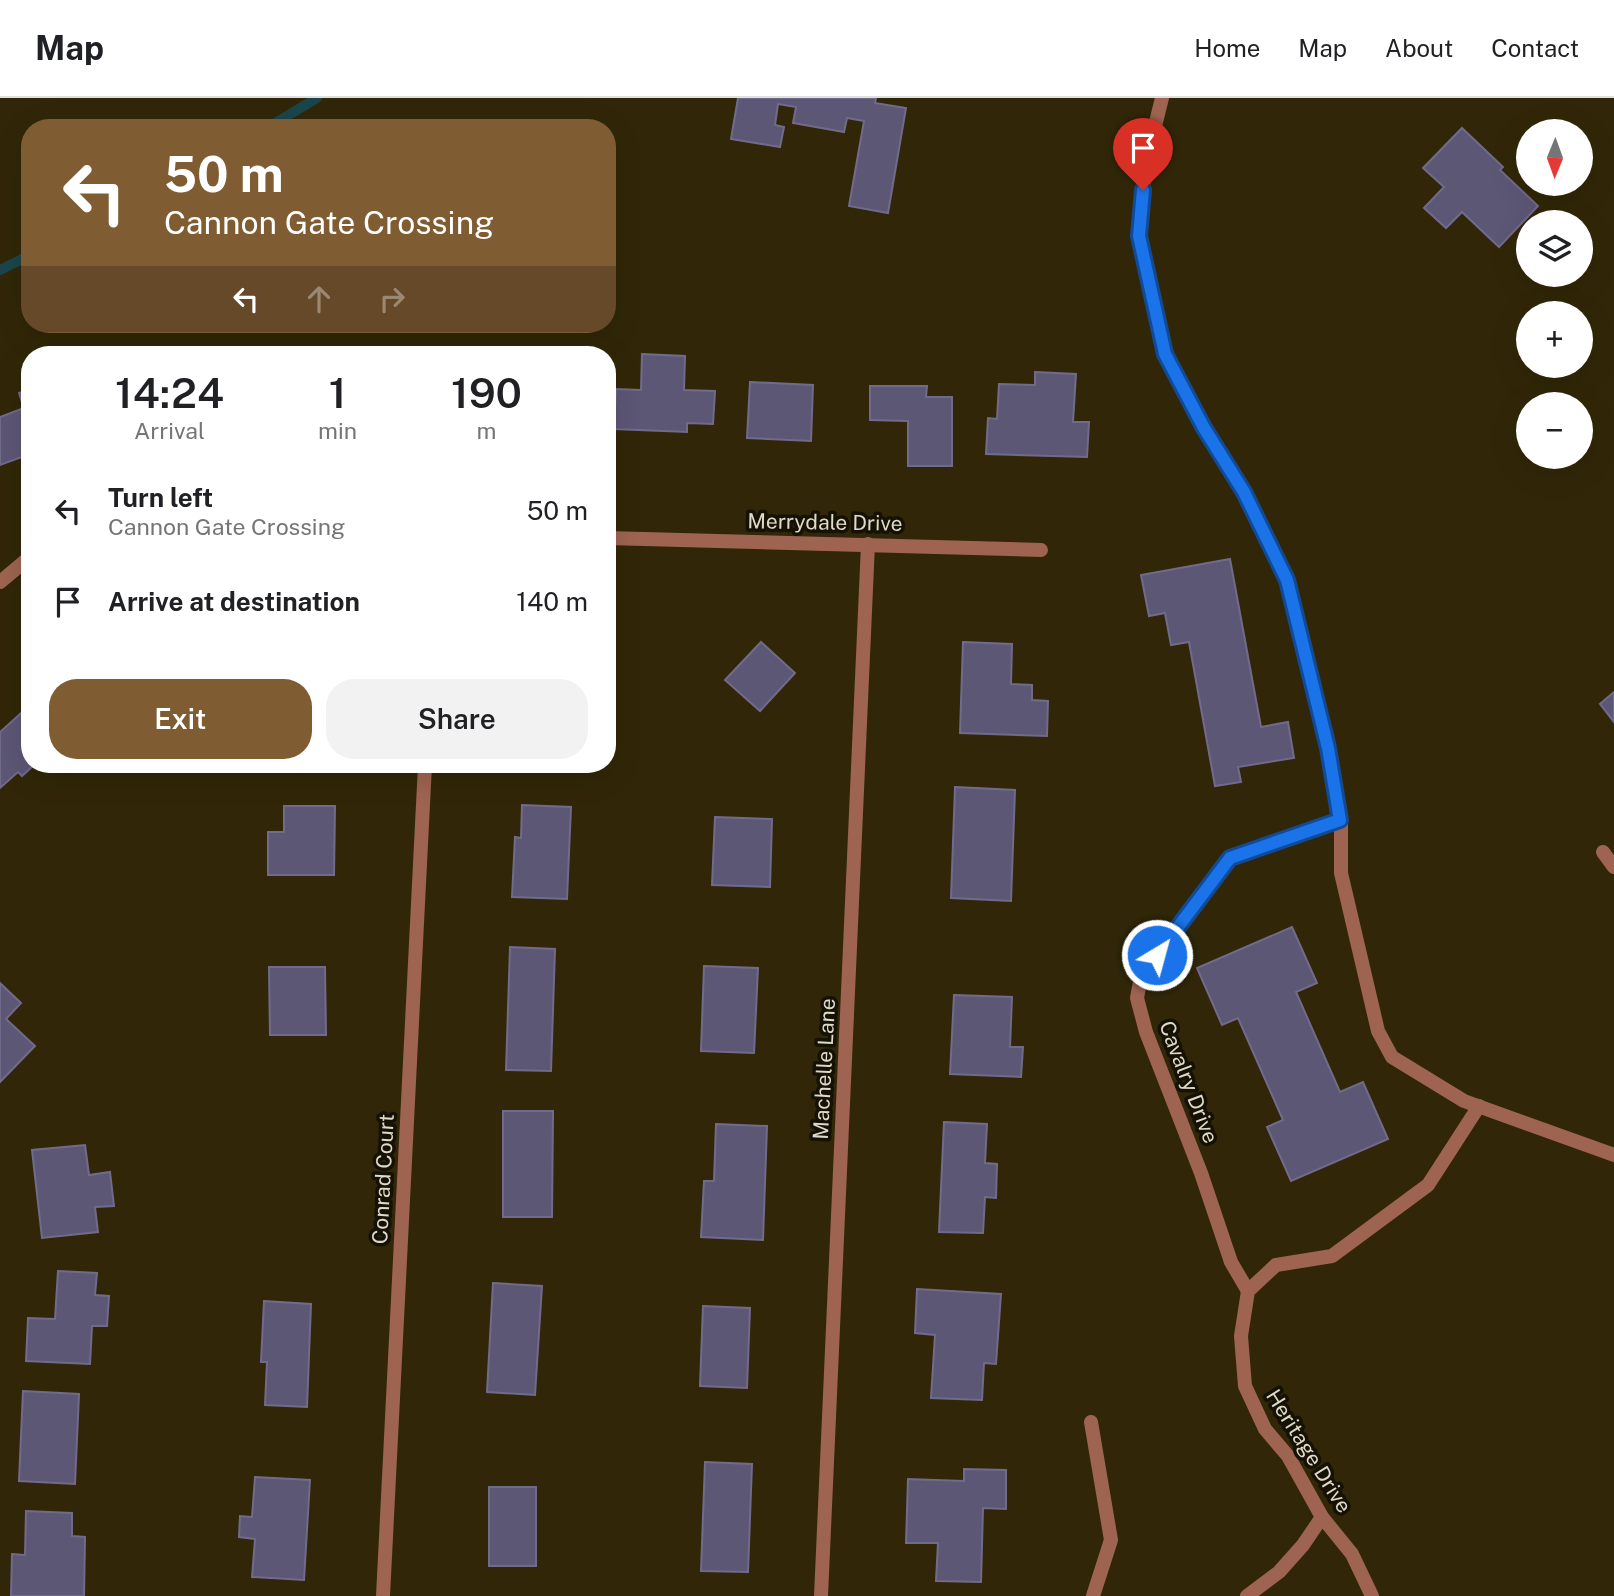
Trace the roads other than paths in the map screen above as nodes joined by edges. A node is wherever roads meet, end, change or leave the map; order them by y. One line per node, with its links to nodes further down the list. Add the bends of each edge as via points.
1 (1161, 98): 8 (street, via 1145,166 1139,236 1165,354 1244,492 1287,580 1328,748)
2 (616, 538): 3 (street, Merrydale Drive)
3 (868, 544): 4 (street, Merrydale Drive); 17 (street, Machelle Lane)
4 (1041, 550)
5 (21, 564): 6 (street)
6 (0, 582)
7 (425, 773): 16 (street, Conrad Court)
8 (1340, 820): 11 (street, via 1341,873 1378,1031 1392,1057); 13 (street, Cavalry Drive, via 1230,858 1141,976 1137,998 1146,1032 1231,1262)
9 (1603, 852): 10 (street)
10 (1614, 867)
11 (1479, 1106): 12 (street); 13 (street, via 1428,1185 1332,1256 1276,1265)
12 (1613, 1153)
13 (1248, 1291): 15 (street, Heritage Drive, via 1241,1336 1245,1386 1265,1429 1288,1456)
14 (1091, 1422): 18 (street, via 1111,1540)
15 (1322, 1517): 19 (street, via 1279,1572); 20 (street, Heritage Drive, via 1352,1554)
16 (383, 1596)
17 (821, 1596)
18 (1093, 1596)
19 (1247, 1596)
20 (1372, 1596)

